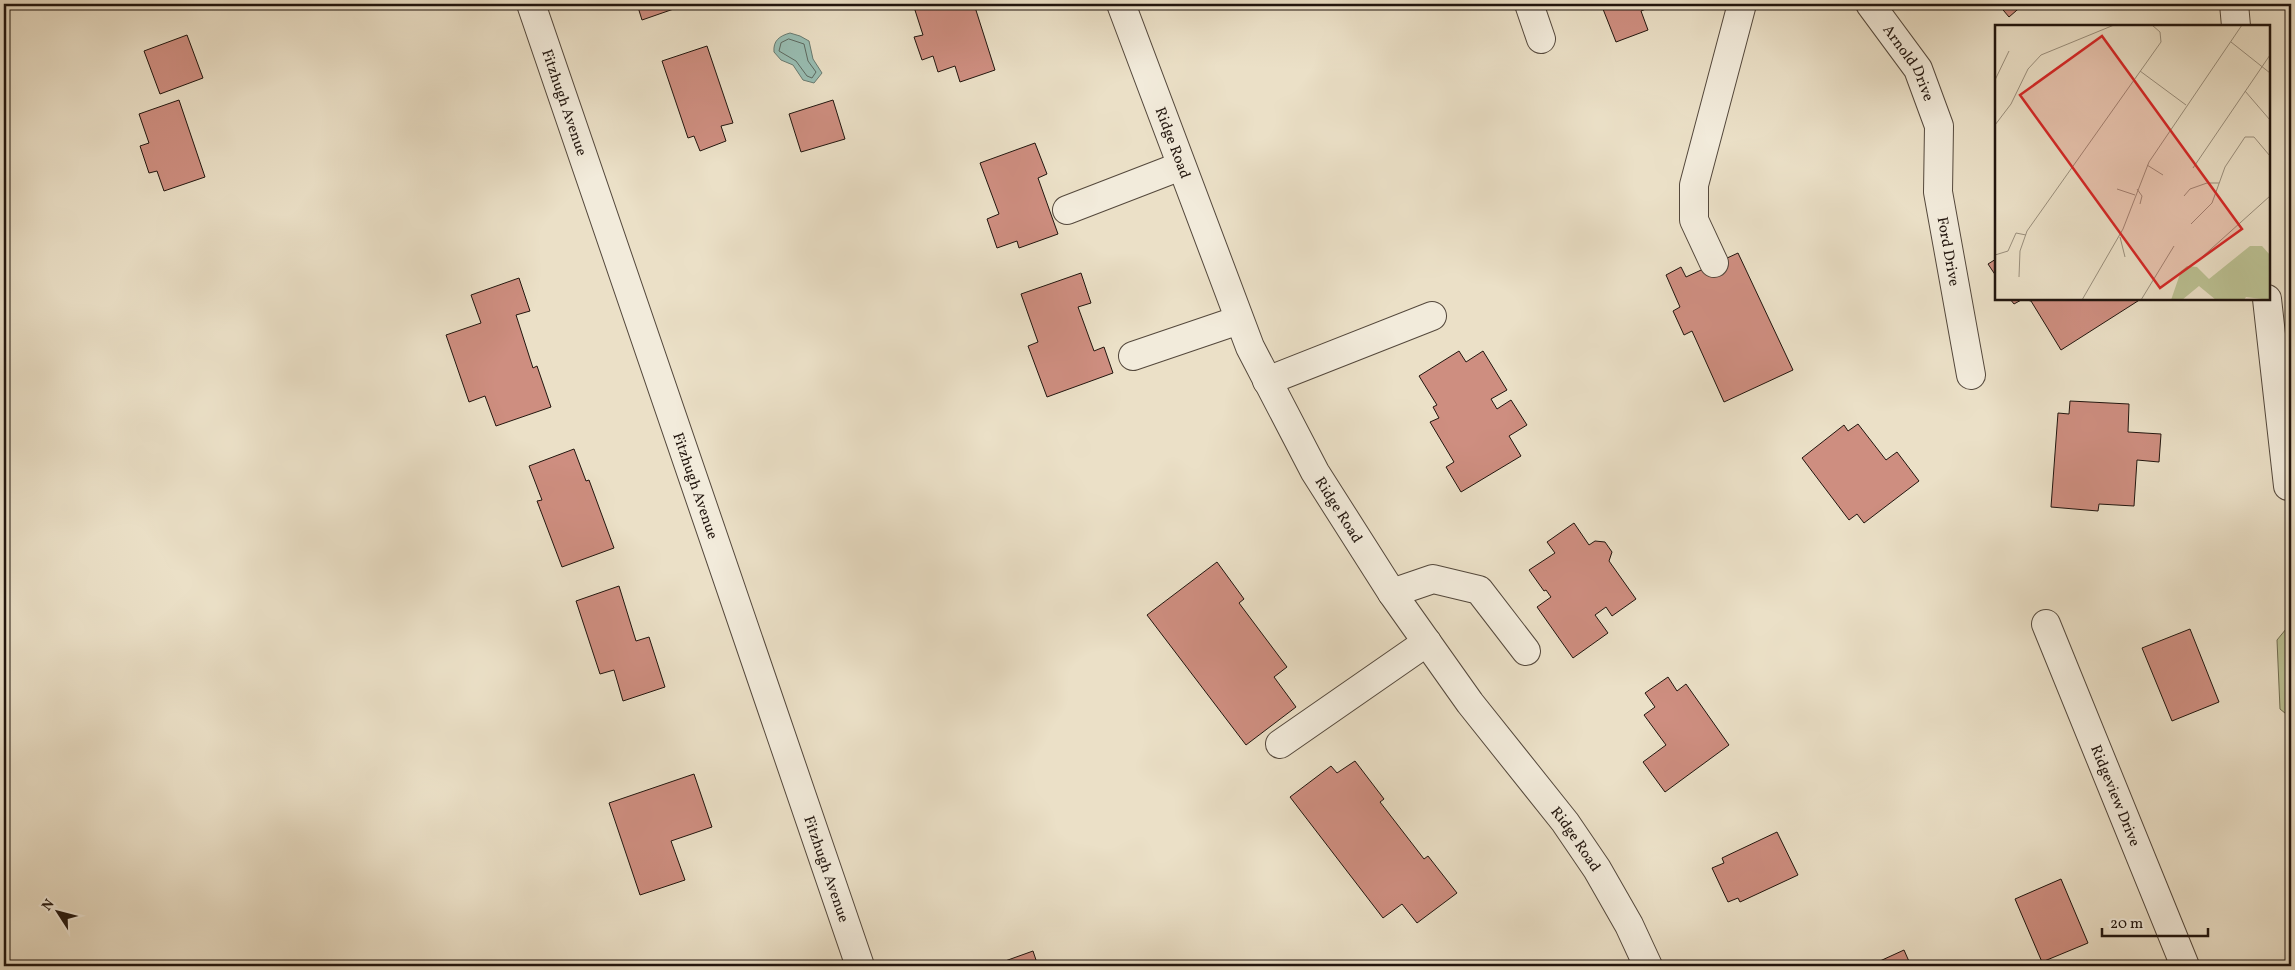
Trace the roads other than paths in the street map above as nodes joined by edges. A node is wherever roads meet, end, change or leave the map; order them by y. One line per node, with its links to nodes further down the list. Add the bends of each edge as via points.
1 (531, 4): 25 (street, Fitzhugh Avenue)
2 (1121, 4): 10 (street, Ridge Road)
3 (1529, 4): 8 (street)
4 (1742, 4): 12 (street, via 1694,185 1694,220)
5 (1870, 4): 9 (street, Arnold Drive, via 1918,69)
6 (2234, 4): 7 (street)
7 (2236, 25)
8 (1541, 39)
9 (1939, 126): 17 (street, Ford Drive, via 1938,192)
10 (1181, 166): 11 (street); 15 (street, Ridge Road)
11 (1068, 210)
12 (1714, 263)
13 (2267, 300): 19 (street)
14 (1432, 316): 18 (street)
15 (1239, 320): 16 (street); 18 (street, Ridge Road)
16 (1133, 356)
17 (1971, 375)
18 (1267, 381): 20 (street, Ridge Road, via 1315,472)
19 (2288, 486)
20 (1392, 594): 22 (street, Ridge Road); 23 (street, via 1433,579 1478,590)
21 (2046, 624): 27 (street, Ridgeview Drive)
22 (1427, 642): 24 (street); 26 (street, Ridge Road, via 1597,869)
23 (1526, 651)
24 (1280, 744)
25 (860, 966)
26 (1648, 966)
27 (2185, 966)

